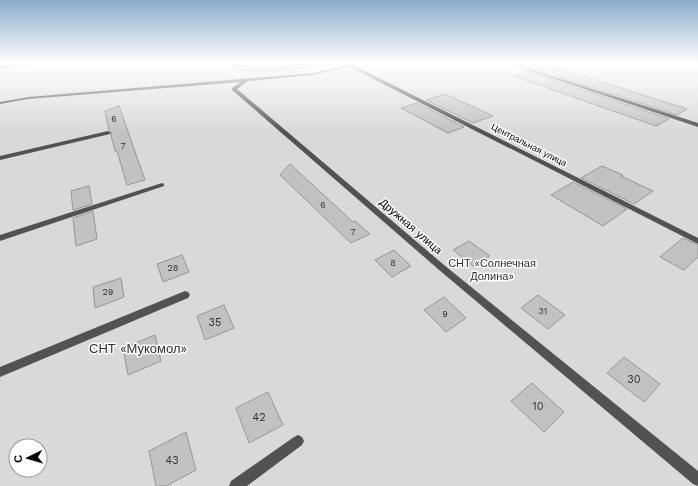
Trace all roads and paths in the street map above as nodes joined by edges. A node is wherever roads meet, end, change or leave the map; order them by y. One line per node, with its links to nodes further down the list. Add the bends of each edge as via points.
1 (166, 87): 5 (street, via 28,98)
2 (237, 87): 15 (street, Дружная улица, via 234,89 440,267)
3 (392, 87): 11 (street, Центральная улица)
4 (580, 87): 6 (street)
5 (0, 103)
6 (698, 126)
7 (108, 133): 8 (street)
8 (0, 158)
9 (162, 185): 10 (street)
10 (0, 238)
11 (698, 241)
12 (185, 295): 13 (street)
13 (0, 372)
14 (298, 441): 16 (street)
15 (698, 479)
16 (236, 486)

